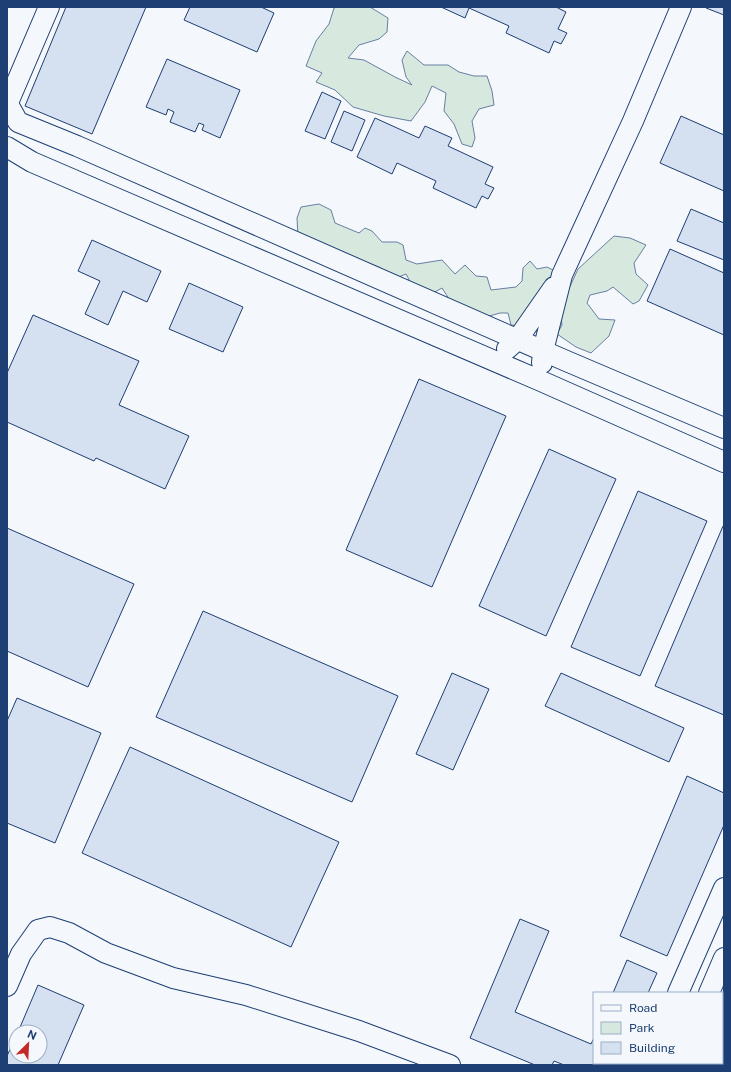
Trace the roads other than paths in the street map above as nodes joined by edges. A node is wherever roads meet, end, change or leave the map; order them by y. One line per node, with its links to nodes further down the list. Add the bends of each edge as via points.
1 (49, 7): 3 (lane)
2 (681, 7): 5 (lane)
3 (10, 112): 6 (lane, via 91,153)
4 (7, 147): 8 (lane, via 32,162)
5 (562, 276): 6 (lane); 7 (lane)
6 (517, 340): 7 (lane); 8 (lane)
7 (543, 351): 9 (lane); 10 (lane)
8 (494, 361): 9 (lane)
9 (541, 381): 11 (lane)
10 (724, 428)
11 (724, 462)
12 (724, 888): 13 (lane)
13 (716, 925): 16 (lane)
14 (724, 958): 17 (lane)
15 (7, 986): 18 (lane, via 21,954 38,930 50,927 69,933 106,953 173,978 246,994 359,1031)
16 (679, 992)
17 (709, 992)
18 (450, 1065)

